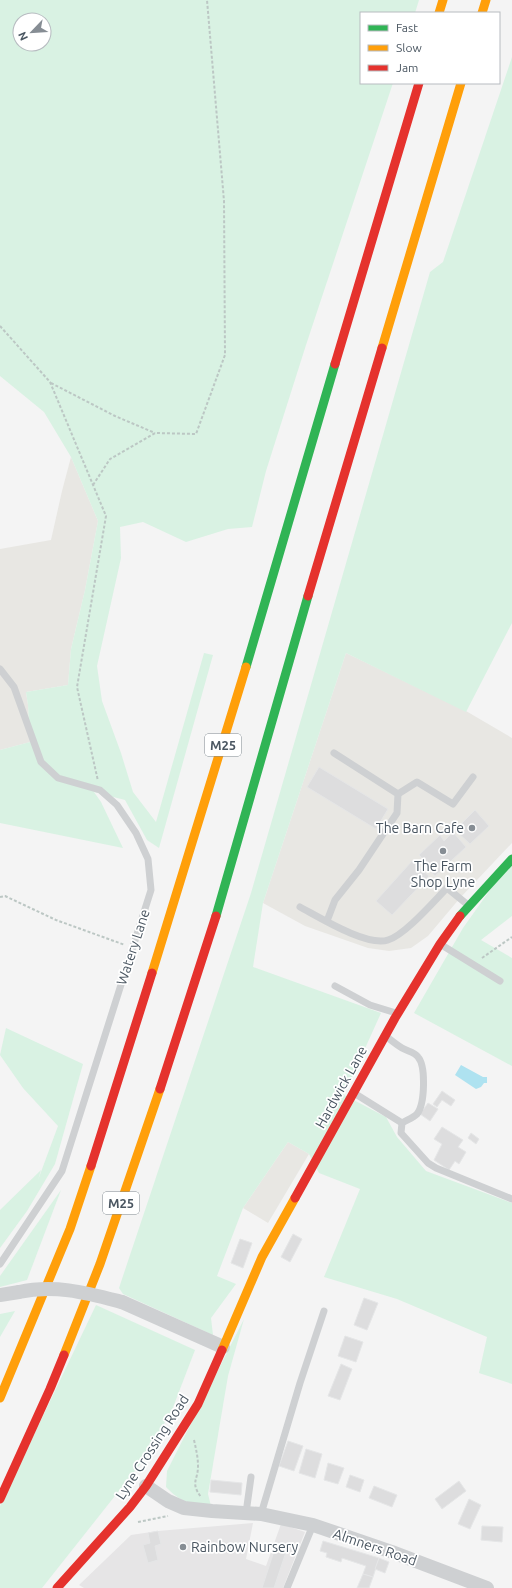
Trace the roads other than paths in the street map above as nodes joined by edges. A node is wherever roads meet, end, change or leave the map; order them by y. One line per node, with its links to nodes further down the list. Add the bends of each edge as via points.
1 (443, 0): 3 (main road)
2 (486, 0): 4 (main road)
3 (439, 12)
4 (482, 12)
5 (419, 84): 27 (main road, M25, via 252,649 113,1098 70,1228)
6 (461, 84): 30 (main road, M25, via 291,653 222,899 152,1114 100,1264 50,1389)
7 (0, 669): 23 (lane, Watery Lane, via 14,687 41,762 58,778 100,790 117,805 136,833 148,859 151,890 62,1170)
8 (334, 753): 10 (lane)
9 (473, 778): 10 (lane, via 453,804 417,782)
10 (398, 794): 14 (lane, via 397,814 336,900)
11 (512, 859): 12 (main road, Hardwick Lane)
12 (468, 906): 14 (lane, via 447,888 403,931 388,941 376,941 351,934); 15 (main road, Hardwick Lane)
13 (300, 907): 14 (lane)
14 (327, 921)
15 (440, 944): 16 (lane); 18 (main road, Hardwick Lane)
16 (500, 980)
17 (336, 986): 18 (lane, via 370,1005)
18 (398, 1014): 19 (main road, Hardwick Lane)
19 (385, 1036): 20 (main road, Hardwick Lane); 21 (lane, via 418,1056 422,1064 422,1104 413,1118)
20 (353, 1093): 21 (lane); 26 (main road, Hardwick Lane, via 262,1257)
21 (402, 1123): 22 (lane, via 401,1133 428,1163)
22 (512, 1199)
23 (0, 1264)
24 (0, 1295): 26 (street, bridge, via 35,1289 67,1289 122,1302)
25 (324, 1311): 32 (lane)
26 (223, 1347): 29 (main road, Lyne Crossing Road, via 198,1404)
27 (0, 1398)
28 (251, 1477): 31 (lane)
29 (146, 1486): 31 (street, Almners Road, via 184,1508); 34 (main road, Lyne Crossing Road)
30 (0, 1499)
31 (246, 1513): 32 (street, Almners Road)
32 (261, 1514): 33 (street, Almners Road)
33 (313, 1525): 35 (lane); 36 (street, Almners Road)
34 (58, 1588)
35 (287, 1588)
36 (487, 1588)

